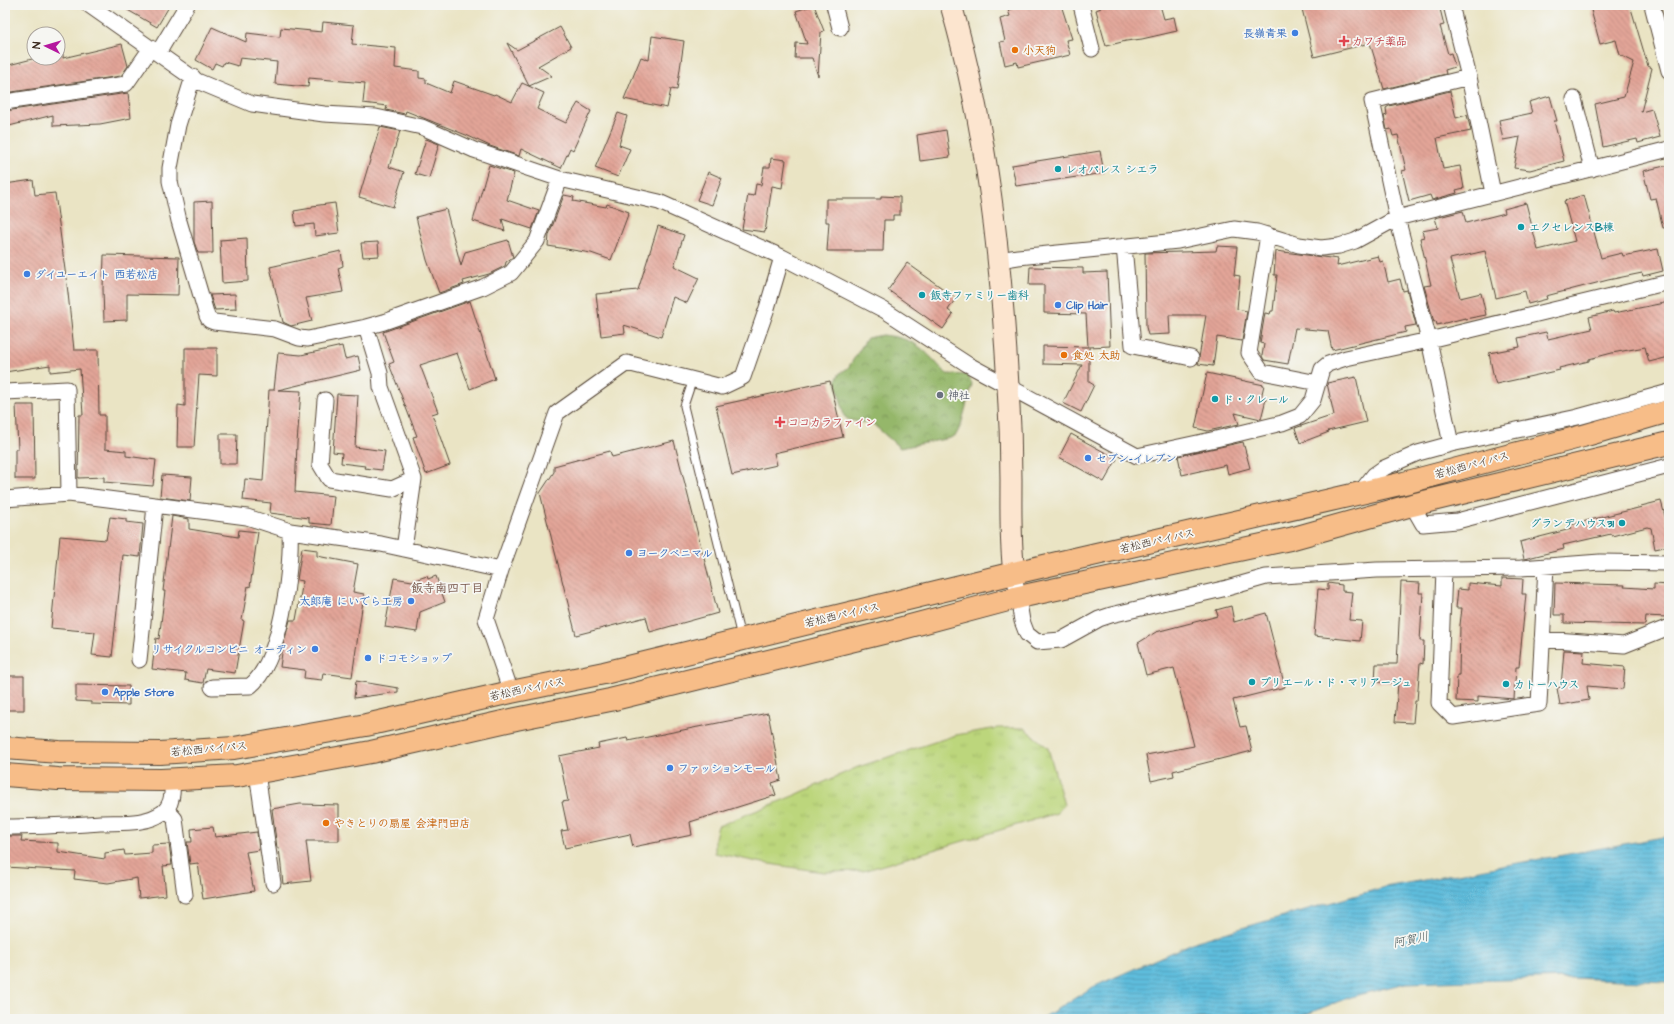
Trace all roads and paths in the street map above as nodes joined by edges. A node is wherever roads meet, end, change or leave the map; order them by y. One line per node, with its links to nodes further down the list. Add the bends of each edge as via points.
1 (89, 5): 10 (street)
2 (187, 5): 10 (street)
3 (834, 5): 8 (street)
4 (951, 5): 24 (street, via 975,103 995,217)
5 (1081, 5): 9 (street)
6 (1451, 5): 13 (street)
7 (1652, 5): 11 (street)
8 (840, 28)
9 (1092, 49)
10 (154, 51): 12 (street); 15 (street, via 126,84)
11 (1669, 71)
12 (193, 77): 18 (street, via 252,104 324,114 376,117 422,127 474,150); 26 (street, via 178,125 170,181 179,221 209,320 276,329 308,339)
13 (1469, 77): 19 (street); 20 (street, via 1372,101)
14 (1574, 99): 17 (street)
15 (5, 102)
16 (1669, 150): 17 (street)
17 (1592, 169): 19 (street)
18 (560, 179): 23 (street, via 659,202); 26 (street, via 537,241 511,273 476,290)
19 (1493, 194): 20 (street)
20 (1398, 218): 21 (street, via 1355,241 1339,246 1321,248 1299,245); 27 (street)
21 (1268, 235): 22 (street, via 1234,229 1178,241); 30 (street, via 1249,353 1262,372)
22 (1124, 246): 24 (street); 28 (street, via 1133,346)
23 (782, 257): 29 (street, via 743,377 722,386); 31 (street, via 884,310 967,364)
24 (999, 260): 31 (street)
25 (1669, 282): 27 (street)
26 (366, 327): 39 (street, via 380,373 381,387)
27 (1429, 340): 30 (street, via 1328,364 1322,369); 37 (street)
28 (1191, 358)
29 (692, 379): 50 (street, via 627,363 557,413); 54 (lane, via 684,406)
30 (1318, 383): 31 (street, via 1313,400 1300,416 1282,423 1136,456)
31 (1008, 387): 51 (street, via 1011,551)
32 (5, 392): 40 (street, via 67,389)
33 (1669, 392): 37 (street, via 1578,417)
34 (325, 400): 39 (street, via 320,464 329,479 392,489)
35 (1669, 411): 41 (highway, 若松西バイパス)
36 (1669, 443): 43 (highway)
37 (1451, 444): 41 (street, via 1418,453 1384,468 1374,475)
38 (1669, 466): 43 (street, via 1457,521 1423,524)
39 (414, 480): 46 (street)
40 (69, 494): 42 (street); 44 (street)
41 (1360, 494): 51 (highway, 若松西バイパス)
42 (5, 499)
43 (1412, 505): 52 (highway, via 1290,539)
44 (156, 506): 45 (street, via 247,517); 56 (street)
45 (290, 531): 46 (street); 57 (street, via 290,561 284,606 274,643 261,675 250,686)
46 (404, 549): 50 (street)
47 (1669, 563): 48 (street, via 1600,562)
48 (1546, 566): 49 (street); 55 (street)
49 (1444, 569): 52 (street, via 1377,570 1266,577 1111,615 1052,642 1037,642 1027,634 1022,622); 55 (street, via 1439,703 1453,717 1539,704)
50 (502, 570): 58 (street, via 486,619)
51 (1014, 573): 52 (street); 54 (highway, 若松西バイパス)
52 (1019, 597): 60 (highway, via 610,700 371,752)
53 (1669, 627): 55 (street, via 1624,645)
54 (742, 639): 58 (highway, 若松西バイパス, via 604,673)
55 (1542, 639)
56 (139, 660)
57 (212, 687)
58 (511, 692): 59 (highway, 若松西バイパス, via 366,725 234,748 153,753 59,752)
59 (5, 748)
60 (257, 773): 62 (highway); 65 (street)
61 (5, 775): 62 (highway, via 58,779)
62 (172, 779): 63 (street, via 171,802)
63 (166, 809): 64 (street, via 163,813 144,821); 66 (street, via 175,819)
64 (5, 827)
65 (273, 883)
66 (186, 896)

